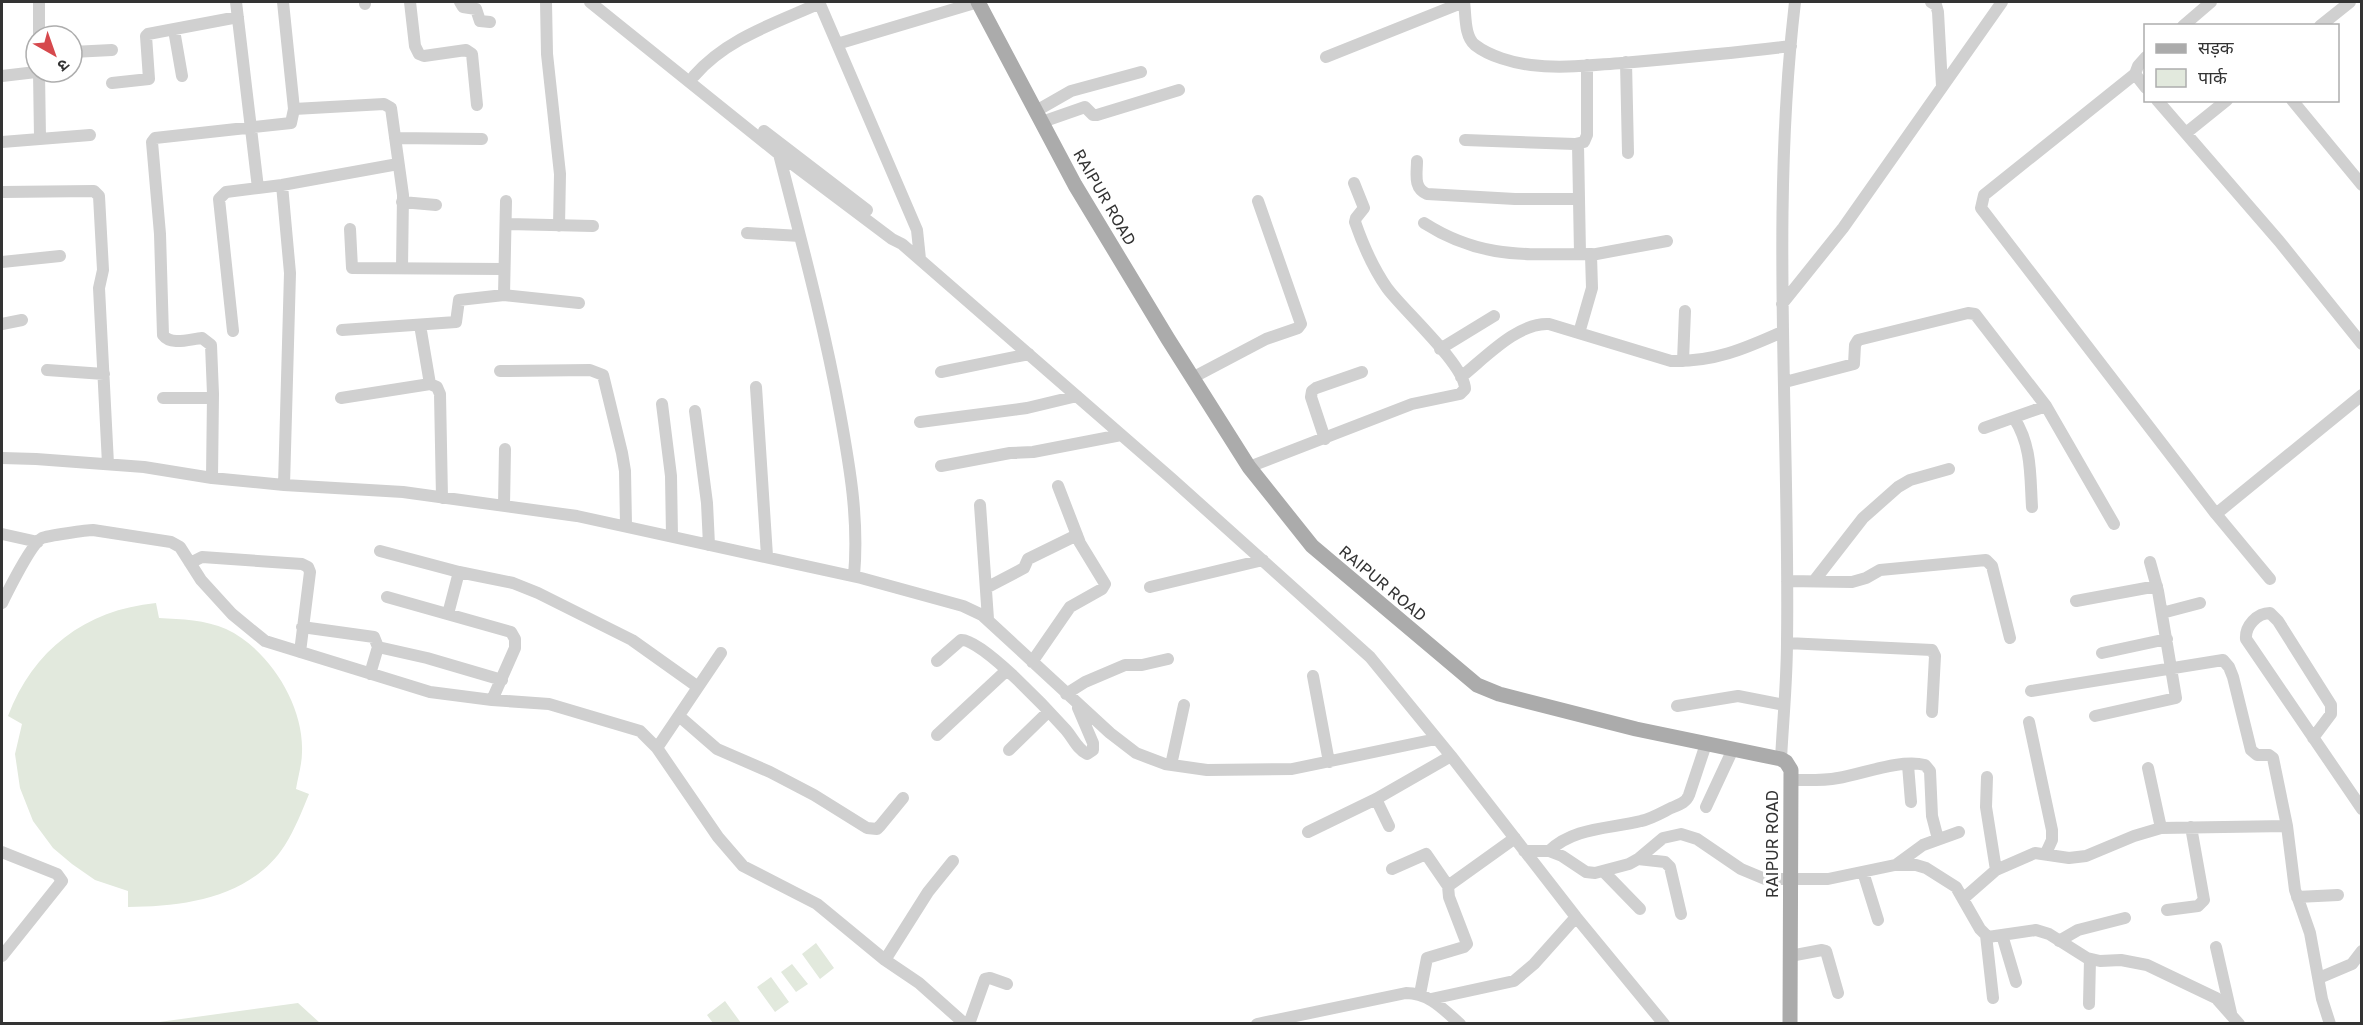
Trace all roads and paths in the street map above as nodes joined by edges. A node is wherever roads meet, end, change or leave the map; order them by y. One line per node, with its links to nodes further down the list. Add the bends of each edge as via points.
1 (39, 2): 19 (street)
2 (236, 2): 17 (street)
3 (283, 2): 46 (street)
4 (410, 2): 45 (street, via 419,54 466,50 472,54)
5 (460, 2): 18 (street, via 463,7 476,9 480,21)
6 (546, 2): 73 (street, via 548,65 560,174)
7 (590, 2): 58 (street)
8 (602, 2): 36 (street)
9 (819, 2): 23 (street); 36 (street, via 731,44)
10 (978, 2): 23 (street); 47 (main road, RAIPUR ROAD)
11 (1464, 2): 27 (street); 30 (street, via 1469,37 1486,52 1531,65)
12 (1795, 2): 24 (street)
13 (1931, 2): 39 (street, via 1938,12)
14 (2002, 2): 39 (street)
15 (2211, 2): 20 (street)
16 (2350, 2): 21 (street)
17 (238, 16): 22 (street); 48 (street)
18 (490, 22)
19 (39, 24)
20 (2185, 24)
21 (2322, 24)
22 (174, 30): 35 (street); 37 (street, via 146,35 149,79)
23 (837, 44): 82 (street, via 917,230)
24 (1791, 46): 29 (street); 88 (street, via 1784,150)
25 (112, 50): 26 (street)
26 (84, 51)
27 (1326, 57)
28 (2144, 58): 33 (street)
29 (1626, 62): 30 (street); 57 (street)
30 (1587, 65): 56 (street, via 1587,135)
31 (1141, 72): 47 (street, via 1071,91)
32 (24, 74): 34 (street)
33 (2135, 74): 40 (street); 138 (street, via 1984,195 1981,208)
34 (2, 76)
35 (182, 76)
36 (694, 76): 79 (street, via 889,227)
37 (112, 83)
38 (38, 84): 51 (street)
39 (1942, 87): 88 (street, via 1843,228)
40 (2144, 87)
41 (1179, 90): 47 (street, via 1097,115 1085,107)
42 (2159, 102): 49 (street)
43 (2225, 102): 49 (street)
44 (2294, 102): 63 (street)
45 (477, 105)
46 (294, 109): 48 (street, via 289,124); 52 (street, via 386,104 392,112)
47 (1039, 117): 108 (main road, RAIPUR ROAD)
48 (250, 128): 64 (street); 115 (street, via 155,138 152,142 163,335 172,341 202,338 209,342)
49 (2186, 133): 98 (street)
50 (90, 135): 51 (street)
51 (40, 138): 55 (street)
52 (395, 138): 53 (street); 60 (street)
53 (482, 138)
54 (1465, 140): 56 (street)
55 (2, 142)
56 (1578, 144): 66 (street)
57 (1628, 153)
58 (779, 154): 77 (street); 79 (street)
59 (1417, 161): 66 (street, via 1417,184 1427,194)
60 (398, 164): 62 (street); 69 (street)
61 (1354, 183): 99 (street, via 1364,208 1355,222 1372,264 1391,294)
62 (282, 185): 64 (street); 132 (street, via 290,273)
63 (2361, 185)
64 (258, 188): 95 (street, via 226,192 219,199)
65 (2, 192): 106 (street, via 98,194)
66 (1578, 199): 80 (street)
67 (506, 201): 72 (street)
68 (1258, 201): 108 (street, via 1301,324)
69 (402, 202): 70 (street); 84 (street)
70 (436, 205)
71 (1424, 223): 80 (street, via 1460,243 1485,250 1520,255)
72 (506, 224): 73 (street); 85 (street)
73 (559, 226): 74 (street)
74 (593, 226)
75 (350, 229): 84 (street, via 352,268)
76 (747, 233): 77 (street)
77 (800, 236): 152 (street, via 850,467 857,536)
78 (1667, 241): 80 (street)
79 (902, 244): 82 (street)
80 (1586, 254): 97 (street, via 1590,258 1592,288)
81 (60, 256): 83 (street)
82 (920, 259): 100 (street)
83 (2, 262)
84 (402, 268): 85 (street)
85 (504, 269): 86 (street)
86 (504, 295): 87 (street); 93 (street, via 459,300 456,322)
87 (579, 303)
88 (1782, 304): 96 (street)
89 (1684, 311): 101 (street)
90 (1494, 316): 99 (street)
91 (22, 320): 92 (street)
92 (2, 324)
93 (420, 325): 94 (street); 110 (street)
94 (342, 330)
95 (233, 331)
96 (1782, 332): 101 (street, via 1719,357); 109 (street)
97 (1580, 333): 101 (street, via 1639,353); 107 (street, via 1549,324 1528,326)
98 (2361, 344)
99 (1440, 349): 107 (street)
100 (1029, 354): 104 (street); 113 (street)
101 (1683, 361)
102 (47, 370): 106 (street)
103 (500, 371): 140 (street, via 590,370 603,375 625,471)
104 (941, 372)
105 (1362, 372): 124 (street, via 1312,391)
106 (104, 374): 127 (street)
107 (1461, 377): 124 (street, via 1465,387 1460,394 1412,404)
108 (1192, 378): 129 (main road, RAIPUR ROAD)
109 (1785, 382): 118 (street, via 1853,365 1858,340 1971,313 1980,319); 154 (street)
110 (430, 384): 116 (street); 134 (street, via 440,394)
111 (756, 387): 147 (street)
112 (2361, 395): 138 (street)
113 (1077, 396): 121 (street, via 1027,408); 123 (street)
114 (163, 398): 115 (street)
115 (213, 398): 131 (street)
116 (342, 398)
117 (662, 404): 143 (street, via 672,476)
118 (2046, 406): 120 (street); 139 (street)
119 (695, 411): 145 (street)
120 (2014, 418): 122 (street); 137 (street, via 2028,446)
121 (920, 422)
122 (1984, 428)
123 (1121, 435): 128 (street); 148 (street)
124 (1324, 439): 129 (street)
125 (505, 448): 136 (street)
126 (2, 458): 127 (street)
127 (108, 464): 131 (street)
128 (941, 466)
129 (1249, 467): 197 (main road, RAIPUR ROAD, via 1312,546 1477,685 1499,694)
130 (1949, 469): 155 (street, via 1898,487 1863,518)
131 (212, 478): 132 (street)
132 (284, 485): 134 (street, via 371,489)
133 (1058, 486): 142 (street)
134 (442, 498): 136 (street)
135 (980, 505): 158 (street)
136 (504, 506): 140 (street)
137 (2032, 507)
138 (2216, 514): 153 (street)
139 (2114, 524)
140 (626, 525): 143 (street)
141 (2, 534): 144 (street)
142 (1077, 535): 158 (street, via 1027,559 1024,568); 176 (street, via 1104,586 1070,607)
143 (672, 536): 145 (street)
144 (38, 542): 150 (street, via 45,537 93,530 174,543); 161 (street)
145 (709, 545): 147 (street)
146 (380, 551): 151 (street)
147 (767, 556): 152 (street)
148 (1263, 560): 157 (street); 196 (street, via 1370,657)
149 (2150, 562): 156 (street)
150 (190, 563): 166 (street, via 202,557 305,565 310,572); 171 (street, via 208,589 242,624 265,640)
151 (459, 572): 164 (street); 182 (street, via 513,583 548,598 632,640)
152 (854, 576): 165 (street, via 963,606)
153 (2270, 579)
154 (1787, 581): 155 (street); 169 (street)
155 (1814, 581): 167 (street, via 1852,582 1880,570 1986,560 1992,566)
156 (2157, 586): 160 (street); 163 (street)
157 (1150, 587)
158 (986, 588): 165 (street)
159 (387, 597): 164 (street)
160 (2076, 601)
161 (2, 603)
162 (2200, 603): 163 (street)
163 (2162, 613): 168 (street)
164 (447, 614): 181 (street, via 511,632 515,648)
165 (988, 619): 176 (street)
166 (302, 627): 170 (street, via 371,636); 171 (street)
167 (2010, 638)
168 (2167, 639): 172 (street); 177 (street)
169 (1788, 643): 187 (street); 190 (street, via 1932,650)
170 (378, 647): 179 (street); 181 (street)
171 (300, 652): 179 (street)
172 (2102, 653)
173 (721, 654): 182 (street)
174 (1168, 659): 184 (street, via 1125,665 1085,682)
175 (937, 661): 178 (street, via 966,639)
176 (1032, 662): 184 (street)
177 (2172, 669): 183 (street); 192 (street, via 2175,700); 215 (street, via 2220,659 2226,662 2252,750 2273,758)
178 (1007, 670): 189 (street); 194 (street)
179 (370, 674): 185 (street, via 430,692)
180 (1313, 676): 203 (street)
181 (502, 680): 185 (street)
182 (698, 687): 191 (street)
183 (2031, 691)
184 (1070, 698): 189 (street, via 1094,743 1090,753 1082,751); 204 (street, via 1136,753)
185 (492, 700): 198 (street, via 549,704 631,727)
186 (1184, 705): 204 (street)
187 (1784, 705): 188 (street, via 1738,696); 202 (street)
188 (1677, 706)
189 (1048, 712): 200 (street)
190 (1932, 712)
191 (679, 716): 198 (street); 209 (street, via 717,748 770,771 867,828 877,829)
192 (2095, 716)
193 (2029, 722): 225 (street, via 2052,830)
194 (937, 735)
195 (2313, 738): 195 (street, via 2246,639 2249,626 2261,614 2270,613 2278,621 2331,705 2331,714); 213 (street)
196 (1436, 739): 201 (street); 203 (street)
197 (1706, 744): 199 (main road, RAIPUR ROAD); 223 (street, via 1685,801 1647,819 1582,832)
198 (657, 747): 252 (street, via 718,837 743,866 817,904)
199 (1732, 749): 202 (main road, RAIPUR ROAD); 212 (street)
200 (1009, 750)
201 (1451, 756): 210 (street); 220 (street)
202 (1781, 759): 208 (main road, RAIPUR ROAD, via 1789,765)
203 (1329, 762): 204 (street, via 1270,771)
204 (1171, 765)
205 (1908, 765): 208 (street, via 1838,778); 211 (street); 221 (street, via 1925,765 1930,771 1932,816)
206 (2148, 768): 217 (street)
207 (1987, 777): 230 (street, via 1986,807)
208 (1791, 780): 233 (main road, RAIPUR ROAD)
209 (903, 798)
210 (1376, 799): 214 (street); 218 (street)
211 (1911, 802)
212 (1706, 807)
213 (2361, 809)
214 (1389, 826)
215 (2287, 826): 216 (street); 237 (street)
216 (2191, 827): 217 (street); 239 (street, via 2204,900 2194,907)
217 (2162, 828): 225 (street, via 2086,856 2069,858)
218 (1308, 832)
219 (1959, 832): 221 (street)
220 (1515, 838): 222 (street); 234 (street)
221 (1938, 839): 228 (street)
222 (1524, 851): 223 (street); 241 (street)
223 (1549, 851): 231 (street, via 1586,872)
224 (2, 852): 249 (street, via 57,874 62,881)
225 (2046, 853): 230 (street, via 2030,854)
226 (1638, 859): 231 (street); 233 (street, via 1663,838 1681,834 1697,839 1752,874); 240 (street, via 1665,862 1670,867)
227 (953, 861): 252 (street, via 928,892)
228 (1895, 866): 232 (street); 236 (street, via 1926,868 1953,884)
229 (1392, 869): 234 (street, via 1426,854)
230 (1996, 870): 236 (street)
231 (1603, 871): 238 (street)
232 (1863, 872): 233 (street, via 1828,879); 243 (street)
233 (1790, 880): 250 (main road, RAIPUR ROAD)
234 (1448, 886): 257 (street, via 1467,944 1427,958)
235 (2338, 895): 237 (street)
236 (1964, 897): 244 (street)
237 (2298, 897): 253 (street)
238 (1640, 909)
239 (2167, 910)
240 (1681, 914)
241 (1576, 917): 257 (street, via 1514,981); 264 (street)
242 (2125, 918): 246 (street, via 2078,930)
243 (1878, 920)
244 (1986, 935): 245 (street); 258 (street)
245 (2002, 935): 246 (street, via 2037,930); 254 (street)
246 (2059, 940): 251 (street)
247 (2216, 947): 260 (street)
248 (2361, 951): 253 (street, via 2352,964)
249 (2, 956)
250 (1790, 956): 256 (street, via 1826,951); 265 (main road, RAIPUR ROAD)
251 (2090, 959): 259 (street); 260 (street, via 2147,965 2216,998)
252 (885, 960): 261 (street)
253 (2319, 978): 266 (street)
254 (2016, 982)
255 (1007, 984): 261 (street, via 985,980)
256 (1838, 993)
257 (1425, 996): 262 (street, via 1406,993); 263 (street)
258 (1993, 998)
259 (2089, 1004)
260 (2236, 1019)
261 (967, 1023)
262 (1257, 1023)
263 (1460, 1023)
264 (1664, 1023)
265 (1790, 1023)
266 (2330, 1023)

